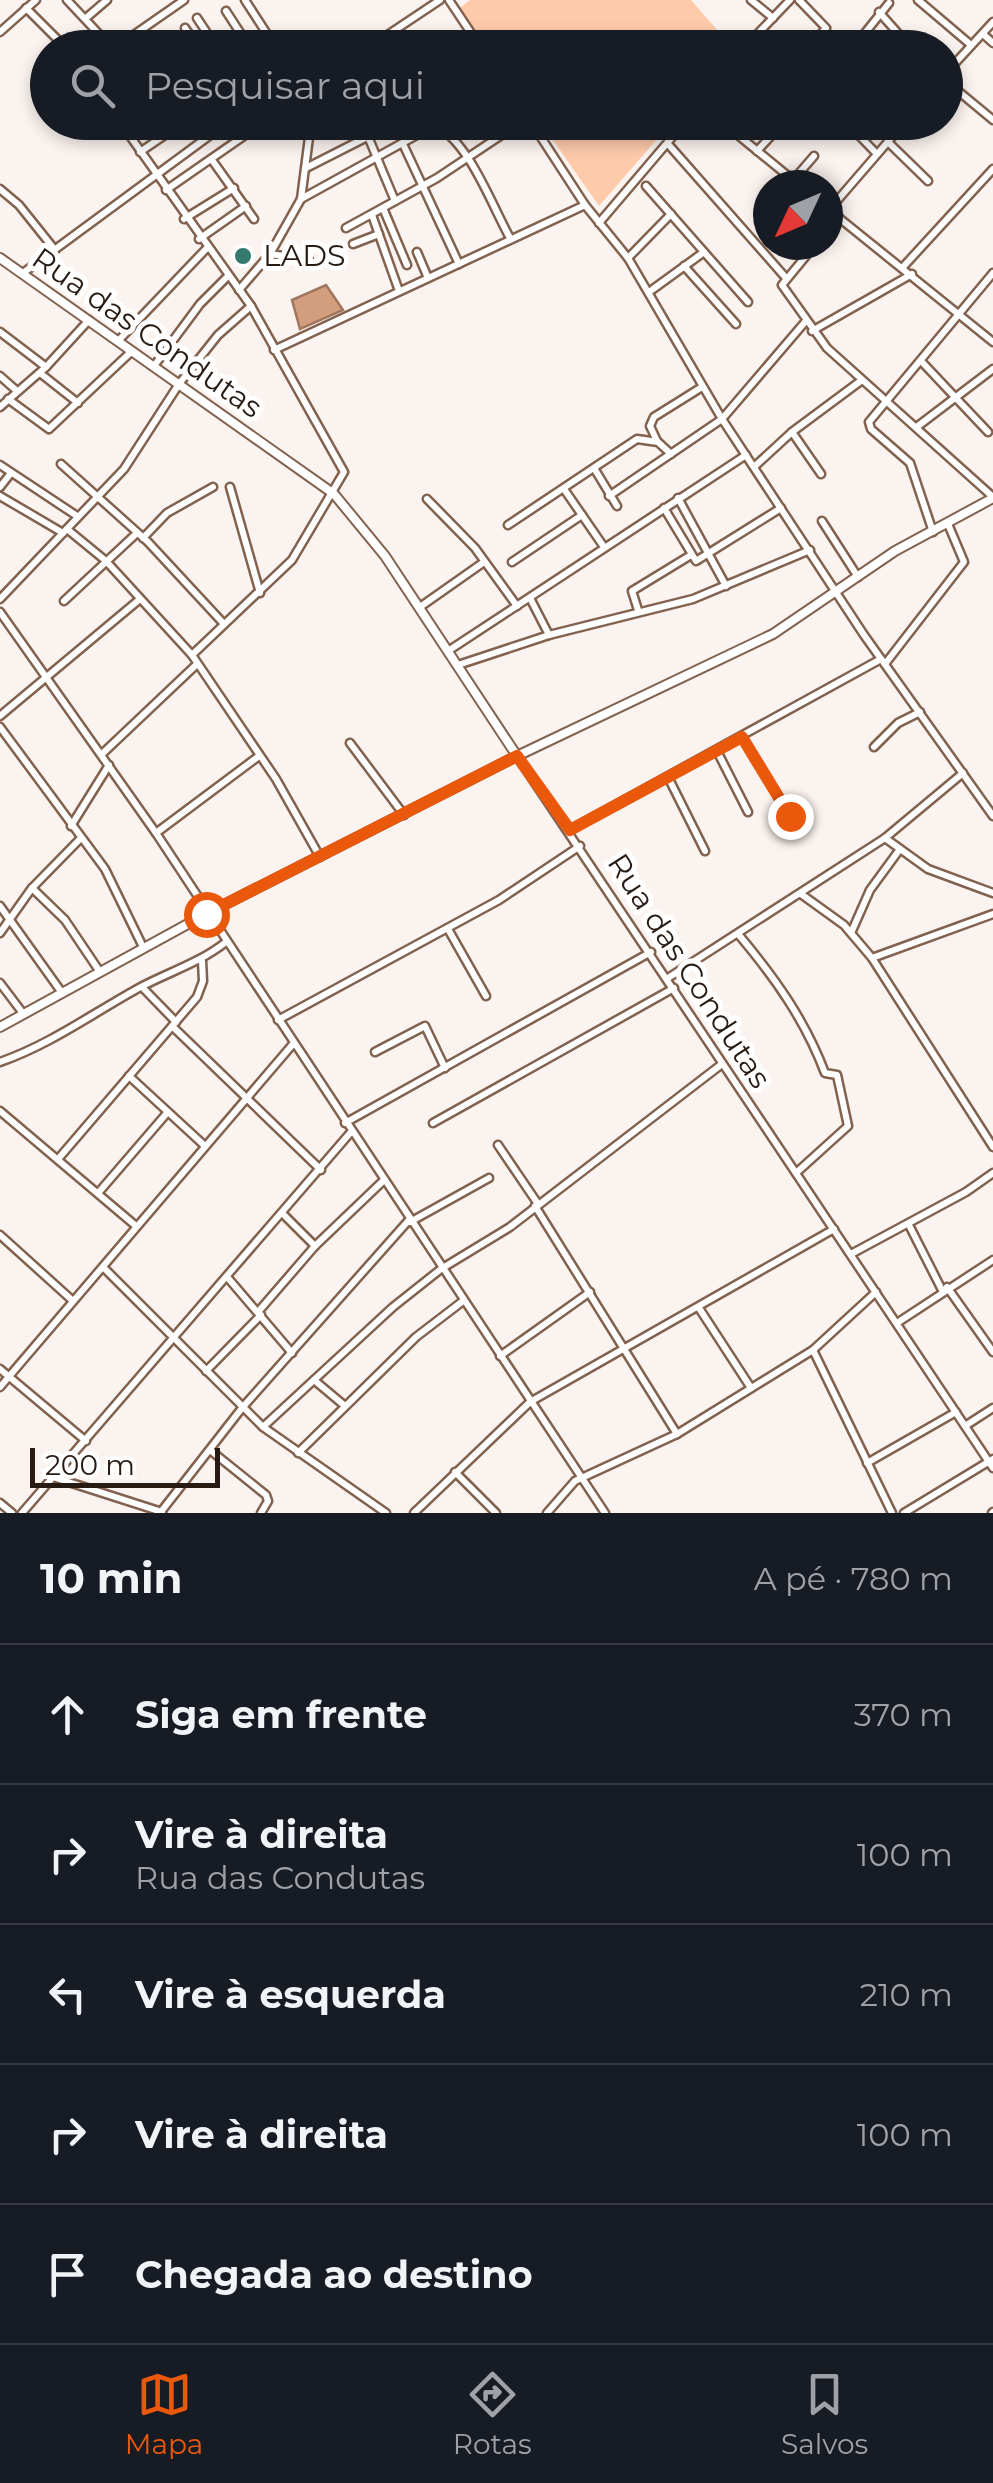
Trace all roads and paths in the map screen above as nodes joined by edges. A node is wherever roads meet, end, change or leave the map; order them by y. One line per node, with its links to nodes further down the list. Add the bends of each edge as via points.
1 (36, 0): 13 (street)
2 (67, 0): 16 (street)
3 (107, 0): 16 (street)
4 (184, 0): 22 (street)
5 (245, 0): 25 (street)
6 (440, 0): 26 (street)
7 (449, 0): 27 (street)
8 (752, 0): 18 (street)
9 (790, 0): 18 (street)
10 (799, 0): 29 (street)
11 (918, 0): 32 (street)
12 (889, 2): 15 (street)
13 (26, 8): 20 (street); 33 (street)
14 (226, 10): 24 (street)
15 (879, 12): 30 (street); 31 (street)
16 (86, 18): 21 (street)
17 (197, 18): 23 (street)
18 (773, 18): 28 (street)
19 (993, 22): 34 (street)
20 (48, 30)
21 (97, 30)
22 (140, 30)
23 (205, 30)
24 (238, 30)
25 (264, 30)
26 (394, 30)
27 (469, 30)
28 (761, 30)
29 (824, 30)
30 (868, 30)
31 (894, 30)
32 (953, 30)
33 (0, 32)
34 (982, 34): 36 (street); 37 (street)
35 (963, 38): 37 (street)
36 (993, 44)
37 (971, 45): 38 (street)
38 (963, 54)
39 (963, 95): 40 (street)
40 (993, 120)
41 (132, 140): 59 (street)
42 (158, 140): 59 (street)
43 (202, 140): 70 (street)
44 (239, 140): 65 (street)
45 (309, 140): 66 (street)
46 (362, 140): 66 (street)
47 (369, 140): 64 (street)
48 (408, 140): 57 (street)
49 (453, 140): 63 (street)
50 (494, 140): 63 (street)
51 (543, 140): 80 (street)
52 (671, 140): 58 (street)
53 (743, 140): 60 (street)
54 (768, 140): 60 (street)
55 (863, 140): 61 (street)
56 (888, 142): 61 (street); 71 (street)
57 (402, 144): 64 (street); 73 (street)
58 (668, 144): 88 (street); 112 (street)
59 (140, 152): 70 (street)
60 (757, 152): 68 (street)
61 (876, 154): 77 (street)
62 (814, 156): 69 (street)
63 (467, 158): 73 (street); 91 (street)
64 (375, 159): 78 (street); 79 (street)
65 (212, 160): 74 (street); 76 (street)
66 (306, 168): 78 (street)
67 (993, 169): 106 (street)
68 (778, 170)
69 (804, 170)
70 (154, 174): 76 (street); 95 (street)
71 (928, 181)
72 (646, 186): 83 (street)
73 (420, 187): 79 (street); 103 (street)
74 (234, 188): 81 (street); 85 (street)
75 (0, 190): 95 (street)
76 (166, 190): 85 (street)
77 (843, 193)
78 (301, 200): 98 (street)
79 (395, 202): 82 (street)
80 (585, 205): 88 (street); 91 (street)
81 (246, 206): 86 (street); 92 (street)
82 (383, 208): 84 (street); 104 (street)
83 (670, 214): 97 (street); 100 (street)
84 (372, 215): 89 (street); 90 (street)
85 (184, 219): 92 (street)
86 (254, 219)
87 (843, 220): 106 (street)
88 (600, 223): 100 (street)
89 (346, 228)
90 (378, 234): 93 (street); 114 (street)
91 (510, 238): 103 (street)
92 (199, 239): 94 (street)
93 (353, 244)
94 (206, 249): 110 (street); 124 (street)
95 (55, 250): 108 (street)
96 (416, 252): 111 (street)
97 (704, 252): 105 (street); 116 (street)
98 (270, 254): 101 (street); 113 (street)
99 (0, 258): 108 (street, Rua das Condutas)
100 (628, 258): 115 (street)
101 (309, 260)
102 (801, 260): 112 (street)
103 (460, 264): 111 (street)
104 (407, 265)
105 (684, 266): 115 (street); 121 (street)
106 (903, 267): 109 (street)
107 (993, 273): 118 (street)
108 (24, 274): 119 (street, Rua das Condutas)
109 (912, 274): 118 (street); 122 (street)
110 (228, 276): 113 (street); 129 (street)
111 (428, 278): 114 (street)
112 (786, 278): 120 (street, via 782,288)
113 (239, 290): 117 (street)
114 (399, 292): 127 (street)
115 (648, 292): 135 (street)
116 (748, 302)
117 (251, 306): 127 (street); 134 (street, via 218,334)
118 (958, 313): 125 (street); 128 (street)
119 (89, 320): 124 (street, Rua das Condutas); 131 (street)
120 (806, 322): 122 (street); 142 (street)
121 (736, 324)
122 (812, 331): 133 (street)
123 (0, 332): 131 (street)
124 (119, 340): 126 (street, Rua das Condutas)
125 (993, 342)
126 (132, 350): 129 (street, Rua das Condutas); 140 (street)
127 (274, 350): 159 (street, via 343,469)
128 (922, 362): 137 (street); 139 (street)
129 (154, 366): 134 (street, Rua das Condutas)
130 (993, 369): 137 (street)
131 (42, 370): 136 (street); 140 (street)
132 (0, 376): 136 (street)
133 (863, 380): 139 (street); 144 (street)
134 (180, 384): 159 (street, Rua das Condutas); 161 (street, via 132,460)
135 (702, 387): 142 (street); 146 (street, via 650,422)
136 (17, 391): 138 (street)
137 (957, 397): 143 (street); 145 (street)
138 (8, 399): 140 (street, via 49,428); 141 (street)
139 (888, 402): 143 (street); 175 (street, via 868,426 910,463)
140 (78, 403)
141 (0, 407)
142 (722, 419): 147 (street); 148 (street)
143 (918, 426): 163 (street)
144 (792, 432): 151 (street); 154 (street)
145 (988, 432)
146 (658, 442): 147 (street); 152 (street, via 637,439)
147 (671, 454): 162 (street)
148 (746, 455): 151 (street); 164 (street)
149 (61, 464): 161 (street)
150 (0, 465): 153 (street)
151 (754, 467): 168 (street)
152 (594, 468): 158 (street); 162 (street)
153 (11, 473): 155 (street); 170 (street)
154 (822, 474)
155 (0, 487)
156 (213, 487): 176 (street)
157 (230, 487): 187 (street)
158 (564, 489): 169 (street); 173 (street)
159 (334, 494): 187 (street, via 292,560); 193 (street, Rua das Condutas)
160 (0, 496): 174 (street)
161 (95, 496): 170 (street); 176 (street)
162 (610, 496): 166 (street)
163 (993, 497): 172 (street)
164 (678, 498): 167 (street); 179 (street)
165 (428, 499): 182 (street)
166 (617, 506)
167 (664, 508): 177 (street); 180 (street)
168 (781, 508): 178 (street); 179 (street)
169 (582, 515): 177 (street); 183 (street)
170 (77, 516): 174 (street)
171 (822, 520): 184 (street)
172 (948, 524): 175 (street); 200 (street, via 964,562)
173 (508, 525)
174 (65, 531): 181 (street); 189 (street)
175 (932, 532): 184 (street)
176 (140, 535): 181 (street); 196 (street)
177 (604, 548): 188 (street)
178 (810, 550): 185 (street); 186 (street)
179 (710, 553): 180 (street, via 698,561); 185 (street)
180 (691, 555): 194 (street, via 632,591)
181 (106, 560): 190 (street); 191 (street)
182 (484, 562): 192 (street); 193 (street)
183 (512, 562)
184 (858, 577): 186 (street)
185 (726, 586): 194 (street)
186 (837, 592): 200 (street); 213 (street, via 773,634)
187 (260, 593): 196 (street)
188 (530, 598): 192 (street); 197 (street)
189 (0, 599)
190 (140, 599): 199 (street); 203 (street)
191 (64, 601)
192 (517, 606): 198 (street)
193 (420, 607): 198 (street, Rua das Condutas)
194 (638, 610): 197 (street)
195 (0, 612): 203 (street)
196 (224, 624): 199 (street)
197 (548, 635): 202 (street)
198 (448, 651): 202 (street, Rua das Condutas)
199 (192, 655): 201 (street)
200 (883, 661): 204 (street); 207 (street)
201 (196, 665): 211 (street); 212 (street)
202 (458, 665): 213 (street, Rua das Condutas)
203 (47, 678): 205 (street); 211 (street)
204 (920, 712): 209 (street); 215 (street)
205 (0, 716)
206 (0, 727): 221 (street)
207 (742, 737): 210 (street); 219 (street)
208 (350, 743): 218 (street)
209 (874, 747)
210 (717, 751): 216 (street); 217 (street)
211 (102, 754): 214 (street)
212 (259, 756): 223 (street); 229 (street)
213 (517, 756): 218 (street); 222 (street, Rua das Condutas)
214 (109, 766): 221 (street); 223 (street)
215 (963, 774): 220 (street); 225 (street)
216 (668, 777): 222 (street); 228 (street)
217 (748, 812)
218 (405, 816): 229 (street)
219 (790, 816)
220 (993, 816)
221 (71, 826): 224 (street)
222 (570, 830): 226 (street, Rua das Condutas)
223 (156, 833): 234 (street)
224 (81, 838): 230 (street); 242 (street, via 124,900)
225 (886, 838): 227 (street); 232 (street)
226 (580, 846): 237 (street); 243 (street, Rua das Condutas)
227 (900, 849): 231 (street, via 942,876); 238 (street)
228 (705, 851)
229 (320, 858): 234 (street)
230 (32, 888): 236 (street); 246 (street)
231 (993, 893)
232 (802, 894): 238 (street); 240 (street)
233 (0, 906): 236 (street)
234 (206, 914): 241 (street); 242 (street)
235 (993, 914): 244 (street)
236 (9, 916): 239 (street); 251 (street)
237 (448, 929): 252 (street); 254 (street)
238 (851, 933): 244 (street)
239 (0, 934)
240 (739, 935): 247 (street); 274 (street, via 787,994 825,1073 838,1075 848,1126)
241 (226, 942): 245 (street); 254 (street)
242 (143, 947): 246 (street)
243 (651, 952): 247 (street, Rua das Condutas); 261 (street)
244 (872, 958): 271 (street)
245 (202, 961): 249 (street); 255 (street, via 201,990)
246 (98, 969): 251 (street)
247 (668, 978): 250 (street, Rua das Condutas)
248 (0, 984): 253 (street)
249 (142, 987): 255 (street); 259 (street)
250 (674, 988): 260 (street, Rua das Condutas); 267 (street)
251 (60, 990): 253 (street)
252 (486, 996)
253 (22, 1012): 256 (street)
254 (278, 1020): 257 (street)
255 (174, 1024): 262 (street); 263 (street)
256 (0, 1027)
257 (293, 1044): 263 (street); 266 (street)
258 (375, 1052): 261 (street, via 424,1026)
259 (0, 1062)
260 (722, 1064): 274 (street, Rua das Condutas); 279 (street)
261 (445, 1068): 266 (street)
262 (129, 1076): 265 (street); 272 (street)
263 (244, 1099): 270 (street); 273 (street)
264 (0, 1111): 272 (street)
265 (167, 1113): 270 (street); 278 (street)
266 (345, 1124): 268 (street)
267 (433, 1124)
268 (351, 1132): 273 (street); 277 (street)
269 (498, 1145): 279 (street)
270 (205, 1146): 283 (street)
271 (993, 1147)
272 (59, 1158): 278 (street)
273 (320, 1170): 280 (street)
274 (796, 1173): 284 (street, Rua das Condutas)
275 (993, 1173): 282 (street)
276 (489, 1178): 281 (street)
277 (383, 1181): 281 (street); 286 (street)
278 (99, 1192): 283 (street)
279 (536, 1205): 290 (street); 293 (street)
280 (283, 1214): 286 (street); 291 (street)
281 (410, 1221): 290 (street); 304 (street)
282 (909, 1224): 287 (street); 292 (street)
283 (136, 1226): 289 (street)
284 (834, 1230): 287 (street, Rua das Condutas); 297 (street)
285 (0, 1235): 295 (street)
286 (315, 1246): 298 (street)
287 (852, 1254): 294 (street, Rua das Condutas)
288 (993, 1260): 292 (street)
289 (104, 1267): 295 (street); 300 (street)
290 (442, 1269): 296 (street); 309 (street)
291 (228, 1278): 298 (street); 300 (street)
292 (944, 1288): 299 (street); 303 (street)
293 (590, 1292): 301 (street); 305 (street)
294 (876, 1292): 299 (street, Rua das Condutas); 302 (street)
295 (74, 1301): 308 (street)
296 (463, 1301): 305 (street); 313 (street, via 416,1336)
297 (700, 1308): 301 (street); 311 (street)
298 (259, 1314): 304 (street); 307 (street)
299 (897, 1324): 316 (street, Rua das Condutas)
300 (175, 1338): 307 (street); 320 (street)
301 (625, 1348): 312 (street); 319 (street)
302 (814, 1350): 311 (street); 323 (street)
303 (993, 1352)
304 (292, 1354): 314 (street)
305 (500, 1356): 312 (street)
306 (0, 1369): 308 (street)
307 (206, 1371): 314 (street)
308 (10, 1376): 310 (street); 320 (street)
309 (314, 1380): 313 (street); 318 (street)
310 (0, 1388)
311 (751, 1388): 319 (street)
312 (530, 1402): 325 (street); 327 (street)
313 (345, 1406): 322 (street)
314 (242, 1408): 318 (street); 321 (street)
315 (993, 1408): 317 (street)
316 (956, 1412): 317 (street, Rua das Condutas); 323 (street)
317 (966, 1426): 324 (street, Rua das Condutas)
318 (263, 1427): 322 (street)
319 (677, 1434): 327 (street)
320 (86, 1441): 326 (street)
321 (210, 1450): 331 (street); 332 (street, via 266,1496)
322 (298, 1453): 333 (street)
323 (868, 1463): 338 (street)
324 (991, 1463): 339 (street)
325 (455, 1472): 334 (street); 335 (street)
326 (56, 1478): 330 (street); 331 (street)
327 (582, 1478): 336 (street); 337 (street)
328 (0, 1502): 329 (street)
329 (12, 1513)
330 (23, 1513)
331 (161, 1513)
332 (261, 1513)
333 (386, 1513)
334 (414, 1513)
335 (496, 1513)
336 (547, 1513)
337 (605, 1513)
338 (892, 1513)
339 (904, 1513)

